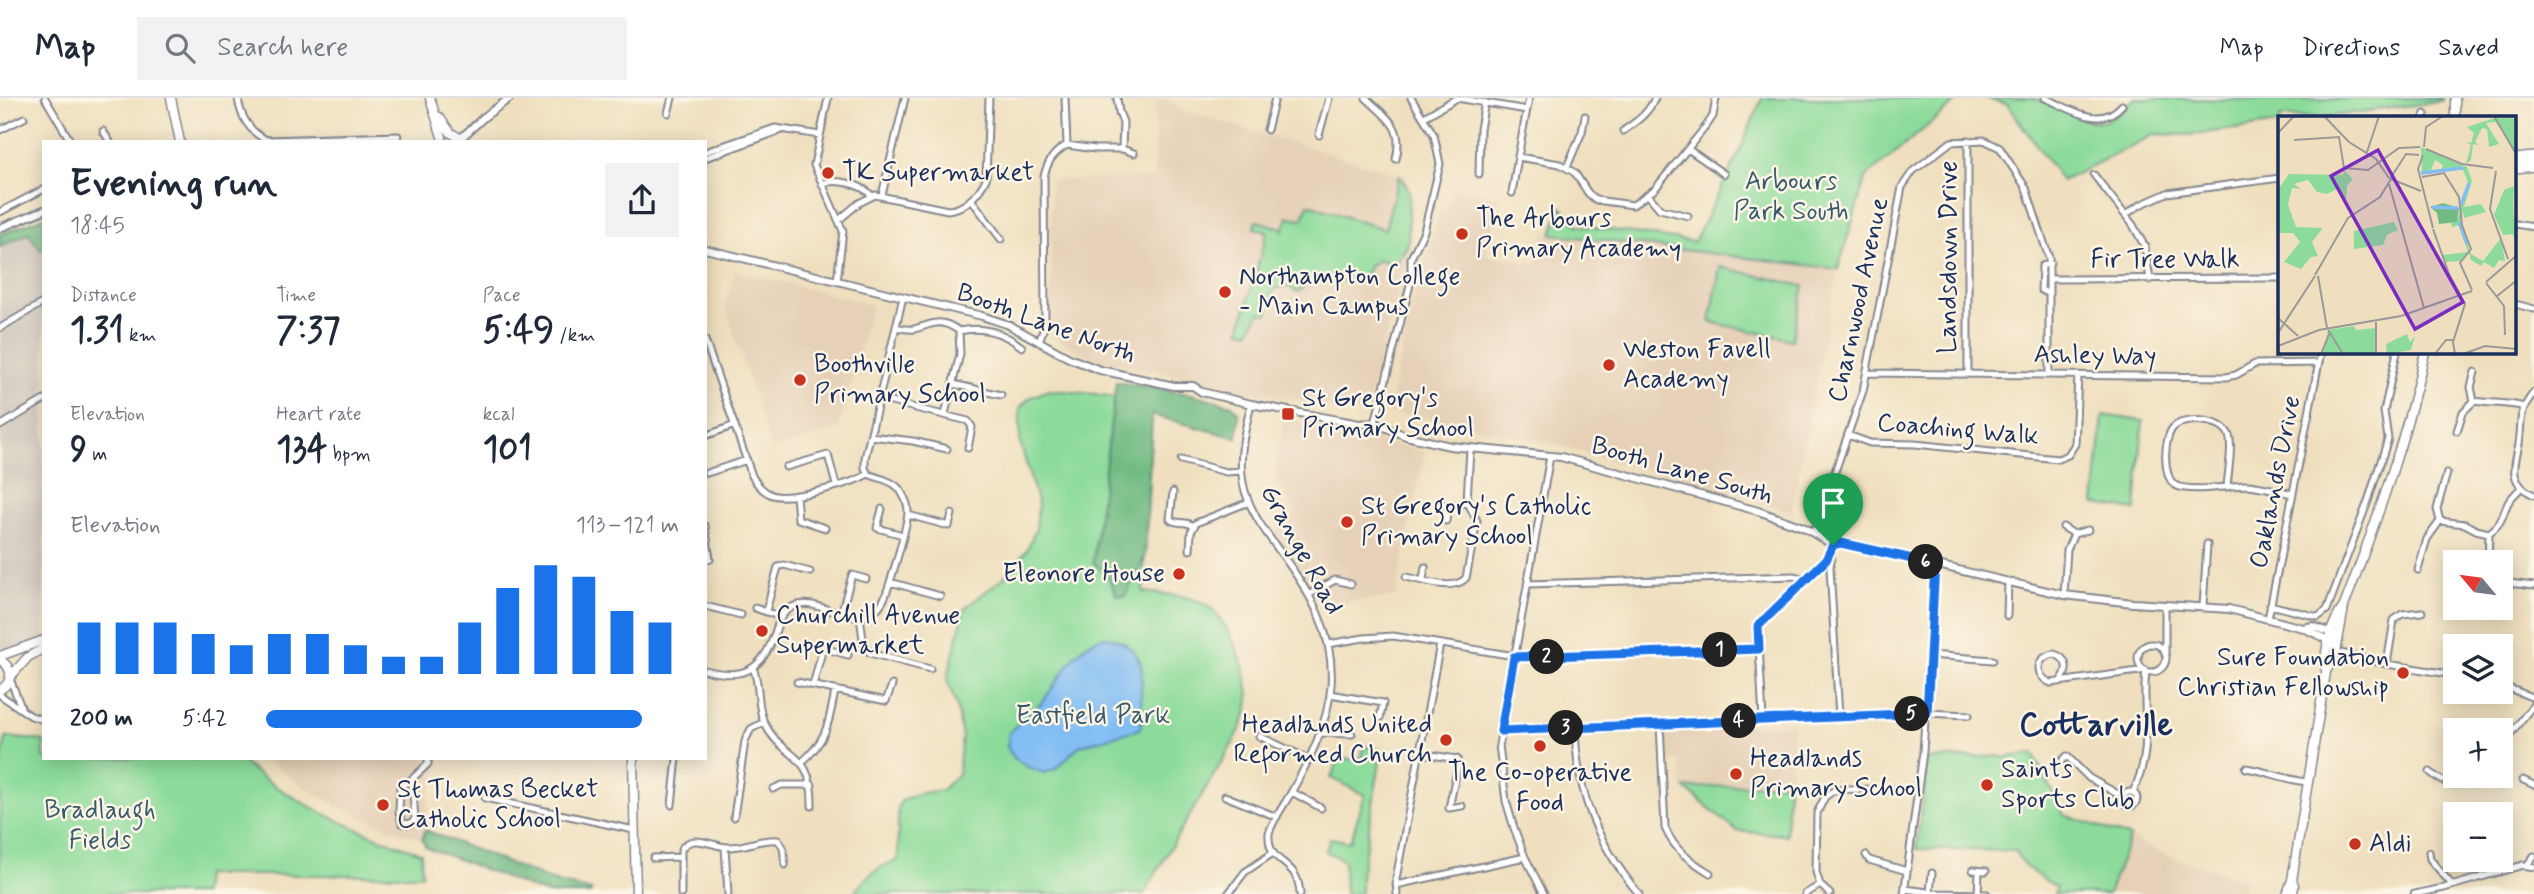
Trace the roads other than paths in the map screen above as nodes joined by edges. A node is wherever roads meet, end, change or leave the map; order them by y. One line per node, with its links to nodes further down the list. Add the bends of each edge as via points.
1 (45, 98): 42 (street)
2 (171, 98): 44 (main road)
3 (238, 98): 45 (street, via 246,121)
4 (430, 98): 41 (main road)
5 (510, 98): 47 (street)
6 (672, 98): 26 (street)
7 (828, 98): 38 (street)
8 (905, 98): 70 (street)
9 (989, 98): 72 (street, via 986,176)
10 (1065, 98): 49 (street)
11 (1117, 98): 50 (street, via 1123,122)
12 (1267, 98): 22 (street)
13 (1329, 98): 39 (street)
14 (1366, 98): 57 (street, via 1398,134)
15 (1411, 98): 30 (street)
16 (1457, 98): 23 (street); 30 (street)
17 (1529, 98): 25 (street)
18 (1654, 98): 37 (street, via 1643,117)
19 (1716, 98): 51 (street, via 1713,116)
20 (2045, 98): 24 (street, via 2090,117 2108,116)
21 (2455, 98): 29 (main road)
22 (1275, 99): 35 (street)
23 (1485, 102): 25 (street); 62 (street)
24 (2122, 105)
25 (1527, 110): 56 (street)
26 (668, 113)
27 (14, 114): 32 (street)
28 (1585, 116): 60 (street)
29 (2455, 116)
30 (1424, 117): 119 (street, via 1437,143 1439,171 1424,231 1410,258 1411,281)
31 (24, 118): 32 (street)
32 (18, 122): 34 (street)
33 (789, 129): 38 (street); 52 (street, via 769,129); 55 (street)
34 (0, 130)
35 (1267, 130)
36 (103, 131): 43 (street)
37 (1623, 131)
38 (820, 135): 66 (street, via 814,165)
39 (1319, 135)
40 (398, 136): 46 (street)
41 (445, 137)
42 (70, 140)
43 (109, 140)
44 (180, 140)
45 (267, 140): 46 (street)
46 (334, 140)
47 (461, 140)
48 (1968, 140): 83 (street, via 1997,146 2023,181); 106 (street, Charnwood Avenue, via 1947,144 1904,182); 107 (street, Landsdown Drive)
49 (1067, 145): 50 (street); 96 (street, via 1054,153 1044,176 1045,324)
50 (1122, 149): 53 (street)
51 (1688, 149): 63 (street); 71 (street)
52 (707, 151)
53 (1134, 153)
54 (2534, 156): 58 (highway)
55 (707, 157)
56 (1518, 157): 60 (street); 68 (street)
57 (1396, 159)
58 (2516, 159)
59 (2534, 166): 61 (highway)
60 (1567, 167): 71 (street, via 1597,200 1633,205)
61 (2516, 168)
62 (1479, 174)
63 (1724, 174)
64 (2094, 175): 75 (street)
65 (2278, 178): 75 (street, via 2167,193)
66 (822, 184): 69 (street, via 831,181 860,187); 77 (street)
67 (42, 190): 74 (street)
68 (1512, 193)
69 (872, 195): 70 (street); 77 (street)
70 (882, 195): 72 (street, via 948,210)
71 (1648, 195): 76 (street, via 1660,209)
72 (971, 199): 81 (street)
73 (42, 211): 80 (street)
74 (0, 212)
75 (2125, 215): 86 (street, via 2145,247)
76 (1688, 216)
77 (840, 219): 87 (street, via 843,239)
78 (2516, 224): 79 (street)
79 (2534, 227)
80 (0, 228)
81 (1001, 239)
82 (707, 249): 87 (street, Booth Lane North)
83 (2050, 263): 85 (street); 88 (street, via 2042,266 2041,290)
84 (2278, 278): 86 (street, Fir Tree Walk)
85 (2050, 279): 86 (street, Fir Tree Walk); 88 (street)
86 (2150, 280)
87 (837, 281): 89 (street, Booth Lane North)
88 (2049, 294): 108 (street)
89 (903, 297): 93 (street); 96 (street, Booth Lane North, via 996,320)
90 (42, 303): 94 (street)
91 (2516, 304): 92 (street)
92 (2534, 309)
93 (896, 327): 95 (street, via 912,330 936,323); 113 (street)
94 (0, 328)
95 (959, 331): 98 (street, via 1000,333); 110 (street, via 961,348)
96 (1039, 342): 116 (street, Booth Lane North, via 1100,370 1192,386)
97 (707, 346): 102 (street)
98 (1022, 348)
99 (2321, 354): 103 (street, Oaklands Drive)
100 (2397, 354): 195 (street, via 2384,411 2388,439 2327,610 2318,617)
101 (2425, 354): 208 (main road, via 2398,454 2344,618)
102 (713, 362): 104 (street); 120 (street)
103 (2319, 363): 109 (street, Ashley Way, via 2263,362 2226,377); 143 (street, Oaklands Drive)
104 (707, 364)
105 (2475, 372): 115 (street)
106 (1867, 373): 107 (street, Ashley Way); 124 (street, Charnwood Avenue)
107 (1968, 374): 108 (street, Ashley Way)
108 (2049, 374): 109 (street, Ashley Way)
109 (2078, 375): 124 (street, Coaching Walk, via 2075,444 2068,455 2058,459 1870,443)
110 (953, 384): 112 (street); 118 (street)
111 (2534, 392): 117 (street)
112 (1001, 394)
113 (878, 399): 118 (street); 125 (street)
114 (42, 401): 121 (street)
115 (2474, 401): 117 (street); 122 (street, via 2463,412)
116 (1251, 404): 119 (street, Booth Lane North); 133 (street, Grange Road)
117 (2524, 407): 139 (street, via 2513,464)
118 (945, 414): 126 (street, via 971,423)
119 (1375, 423): 128 (street, Booth Lane South, via 1417,439)
120 (735, 425): 123 (street); 130 (street)
121 (0, 426)
122 (2457, 431)
123 (707, 435)
124 (1848, 435): 159 (street, Charnwood Avenue)
125 (870, 436): 127 (street); 136 (street, via 864,463)
126 (968, 448)
127 (947, 449)
128 (1470, 449): 129 (street, Booth Lane South); 148 (street)
129 (1550, 456): 159 (street, Booth Lane South, via 1730,502); 187 (street)
130 (747, 460): 134 (street); 144 (street, via 755,481 765,491)
131 (1181, 460): 133 (street, via 1226,472)
132 (786, 467): 137 (street, via 828,455)
133 (1241, 471): 146 (street, Grange Road)
134 (707, 473)
135 (2447, 473): 142 (street)
136 (868, 474): 137 (street); 152 (street, via 899,488)
137 (836, 485): 144 (street)
138 (2227, 487): 138 (street, via 2180,487 2169,480 2165,471 2168,434 2174,426 2216,422 2225,427 2230,438); 143 (street, via 2247,485)
139 (2522, 487): 145 (street); 160 (street)
140 (2434, 489): 142 (street)
141 (1173, 492): 155 (street, via 1170,519)
142 (2442, 492): 154 (street, via 2437,509)
143 (2293, 494): 195 (street, Oaklands Drive)
144 (796, 495): 157 (street, via 798,519)
145 (2534, 495)
146 (1248, 502): 155 (street); 190 (street, Grange Road)
147 (1437, 503): 149 (street)
148 (1467, 503): 149 (street); 182 (street, via 1476,522 1466,578 1457,585)
149 (1448, 506): 153 (street)
150 (882, 509): 162 (street, via 877,528)
151 (953, 514): 152 (street, via 949,526)
152 (908, 515): 162 (street)
153 (1446, 521)
154 (2440, 521): 160 (street); 169 (street)
155 (1194, 526): 166 (street)
156 (2063, 527): 161 (street)
157 (825, 528)
158 (2088, 530): 161 (street)
159 (1814, 532): 165 (street, Booth Lane South)
160 (2489, 533): 167 (street)
161 (2074, 534): 191 (street, via 2067,550)
162 (903, 535): 183 (street)
163 (707, 539): 170 (street)
164 (2207, 544): 196 (street)
165 (1833, 545): 171 (street); 172 (street, Booth Lane South, via 1849,544); 174 (street)
166 (1190, 550)
167 (2488, 550)
168 (2414, 554): 169 (street)
169 (2422, 556): 175 (street)
170 (707, 560)
171 (1824, 562): 174 (street); 180 (street)
172 (1935, 564): 184 (street, Booth Lane South); 216 (street)
173 (1425, 567): 182 (street)
174 (1830, 568): 242 (street)
175 (2418, 570)
176 (1333, 571): 181 (street)
177 (810, 572): 200 (street, via 778,567)
178 (1406, 577): 182 (street)
179 (866, 579): 201 (street, via 852,575)
180 (1806, 579): 187 (street); 213 (street, via 1758,626)
181 (1335, 580): 186 (street); 190 (street)
182 (1423, 580)
183 (890, 582): 192 (street); 205 (street, via 881,605)
184 (2008, 582): 191 (street, Booth Lane South); 199 (street)
185 (2513, 583): 188 (street)
186 (1351, 584)
187 (1527, 584): 219 (street)
188 (2531, 585): 189 (street)
189 (2528, 593)
190 (1310, 594): 210 (street, Grange Road)
191 (2064, 594): 194 (street, Booth Lane South)
192 (940, 596)
193 (707, 606): 202 (street)
194 (2165, 606): 196 (street, Booth Lane South); 214 (street)
195 (2270, 606): 206 (street, Oaklands Drive)
196 (2203, 607): 206 (street, Booth Lane South)
197 (755, 608): 200 (street)
198 (1996, 608): 199 (street)
199 (2007, 608): 203 (street)
200 (766, 611): 204 (street)
201 (841, 613): 204 (street, via 802,604); 205 (street)
202 (741, 615)
203 (2007, 616)
204 (780, 617): 222 (street, via 767,652)
205 (860, 617): 223 (street, via 864,646 870,653)
206 (2268, 619): 208 (street, Booth Lane South)
207 (2415, 623): 221 (street, via 2418,613 2402,614 2394,620)
208 (2333, 637): 215 (main road); 226 (main road)
209 (42, 641): 217 (main road)
210 (1328, 644): 211 (street, via 1384,636); 236 (street, Grange Road)
211 (1440, 644): 219 (street); 254 (street)
212 (42, 649): 228 (main road)
213 (1759, 649): 219 (street); 245 (street)
214 (2165, 652): 225 (street, via 2162,668); 225 (street, via 2157,645 2145,647 2138,659)
215 (2336, 652): 221 (street); 226 (main road)
216 (1930, 655): 220 (street); 240 (street)
217 (0, 656): 228 (main road)
218 (848, 656): 231 (street, via 823,648)
219 (1514, 657): 249 (street)
220 (1993, 660)
221 (2387, 664): 227 (street)
222 (753, 668): 224 (street, via 733,675); 246 (street)
223 (930, 669)
224 (707, 670)
225 (2146, 670): 229 (street); 274 (street, via 2146,754)
226 (2326, 672): 268 (main road)
227 (2443, 674)
228 (10, 677): 235 (main road); 239 (street)
229 (2062, 680): 229 (street, via 2051,683 2041,677 2042,658 2054,654 2063,659 2067,667)
230 (797, 682): 231 (street)
231 (813, 685): 234 (street)
232 (892, 685): 234 (street, via 886,701)
233 (2513, 690): 237 (street)
234 (835, 691): 260 (street, via 824,737)
235 (0, 692): 239 (street)
236 (1330, 694): 243 (street, via 1383,703); 251 (street, Grange Road)
237 (2534, 698)
238 (2534, 704): 250 (street)
239 (23, 709): 244 (street)
240 (1927, 713): 241 (street); 242 (street); 272 (street)
241 (1969, 715)
242 (1839, 717): 245 (street)
243 (1380, 718)
244 (42, 719)
245 (1763, 720): 247 (street)
246 (764, 722): 260 (street); 282 (street, via 751,729 745,741)
247 (1660, 724): 248 (street); 298 (street, via 1665,828 1681,855 1708,871)
248 (1576, 728): 249 (street); 313 (street, via 1580,780 1593,822)
249 (1501, 731): 291 (street, via 1506,801)
250 (2513, 731)
251 (1320, 733): 252 (street); 255 (street, Grange Road)
252 (1352, 734)
253 (1259, 736): 255 (street)
254 (1419, 753): 280 (street, via 1457,759 1449,808); 301 (street)
255 (1309, 759): 273 (street, Grange Road)
256 (428, 760): 265 (street)
257 (633, 760): 284 (main road)
258 (677, 760): 278 (street)
259 (2062, 761): 276 (street, via 2067,756 2101,787)
260 (802, 762): 269 (street)
261 (2246, 768): 262 (street)
262 (2255, 769): 264 (street); 268 (street)
263 (2430, 772): 267 (street)
264 (2254, 778)
265 (412, 779): 265 (street, via 415,818 410,824 402,823 400,787)
266 (2524, 780): 270 (street)
267 (2443, 781)
268 (2307, 782): 299 (main road)
269 (811, 785): 271 (street); 279 (street)
270 (2534, 785)
271 (773, 789)
272 (1919, 790): 295 (street); 302 (street, via 1846,789 1825,797 1817,813)
273 (1292, 792): 281 (street); 283 (street, Grange Road)
274 (2133, 792): 276 (street); 276 (street, via 2138,799 2134,806 2125,804)
275 (1225, 796): 283 (street)
276 (2123, 797)
277 (485, 798): 284 (street)
278 (672, 805)
279 (812, 806)
280 (1462, 806)
281 (1321, 808)
282 (734, 817)
283 (1277, 817): 287 (street, Grange Road, via 1269,833)
284 (634, 830): 306 (main road)
285 (725, 847): 290 (street, via 691,840); 293 (street, via 778,840); 308 (street)
286 (2429, 852): 300 (street)
287 (1273, 853): 309 (street, via 1245,872); 310 (street, via 1297,874)
288 (1867, 855): 295 (street, via 1869,860)
289 (2534, 856): 294 (street)
290 (680, 857): 292 (street); 307 (street)
291 (1525, 857): 301 (street); 312 (street)
292 (653, 858)
293 (785, 865)
294 (2531, 866): 300 (street)
295 (1907, 871): 303 (street)
296 (1979, 871): 317 (street)
297 (1932, 873): 305 (street)
298 (1701, 876)
299 (2292, 880): 319 (main road); 320 (main road)
300 (2452, 884): 304 (street)
301 (1396, 885): 311 (street)
302 (1820, 885): 314 (street); 315 (street)
303 (1904, 891): 305 (street)
304 (2444, 891): 321 (street)
305 (1930, 892): 316 (street)
306 (636, 894)
307 (681, 894)
308 (728, 894)
309 (1228, 894)
310 (1300, 894)
311 (1397, 894)
312 (1544, 894)
313 (1639, 894)
314 (1805, 894)
315 (1829, 894)
316 (1951, 894): 317 (street)
317 (1978, 894): 318 (street)
318 (1987, 894)
319 (2287, 894)
320 (2294, 894)
321 (2414, 894)

